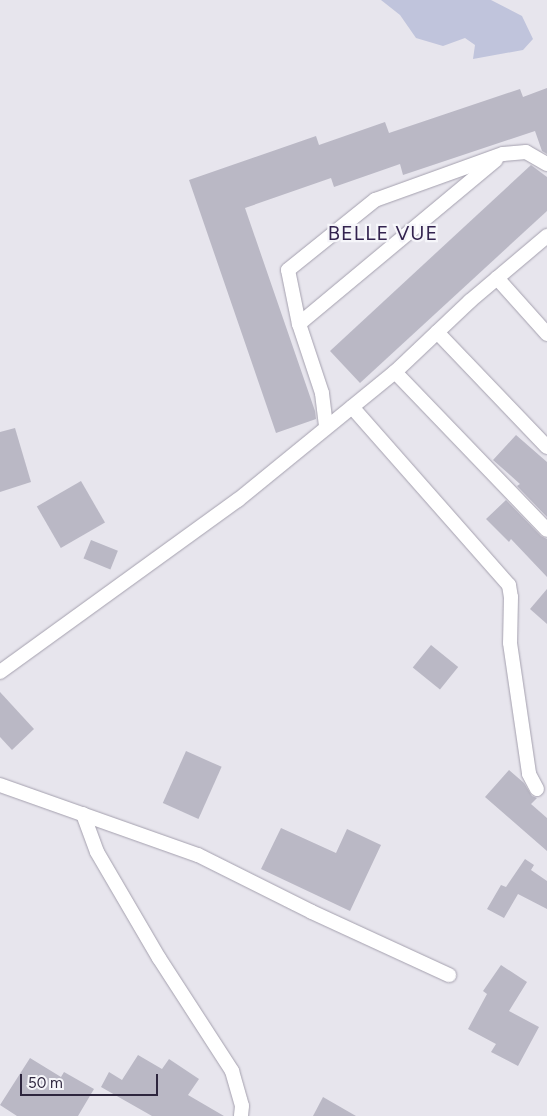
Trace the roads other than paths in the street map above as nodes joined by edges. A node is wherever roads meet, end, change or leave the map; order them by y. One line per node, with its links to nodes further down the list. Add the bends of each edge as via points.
1 (503, 154): 2 (street, via 526,152); 5 (street); 5 (street, via 375,200 288,270)
2 (547, 164)
3 (547, 236): 4 (street)
4 (497, 278): 6 (street); 7 (street)
5 (299, 324): 10 (street, via 322,393)
6 (437, 332): 8 (street); 11 (street)
7 (547, 334)
8 (395, 372): 9 (street); 12 (street)
9 (352, 407): 10 (street); 15 (street, via 509,585 510,643 530,774)
10 (326, 426): 13 (street, via 238,500)
11 (547, 446)
12 (547, 530)
13 (0, 672)
14 (0, 786): 16 (street)
15 (536, 789)
16 (83, 814): 17 (street, via 198,855); 18 (street, via 97,852 154,950 232,1071 242,1106)
17 (449, 975)
18 (241, 1116)

